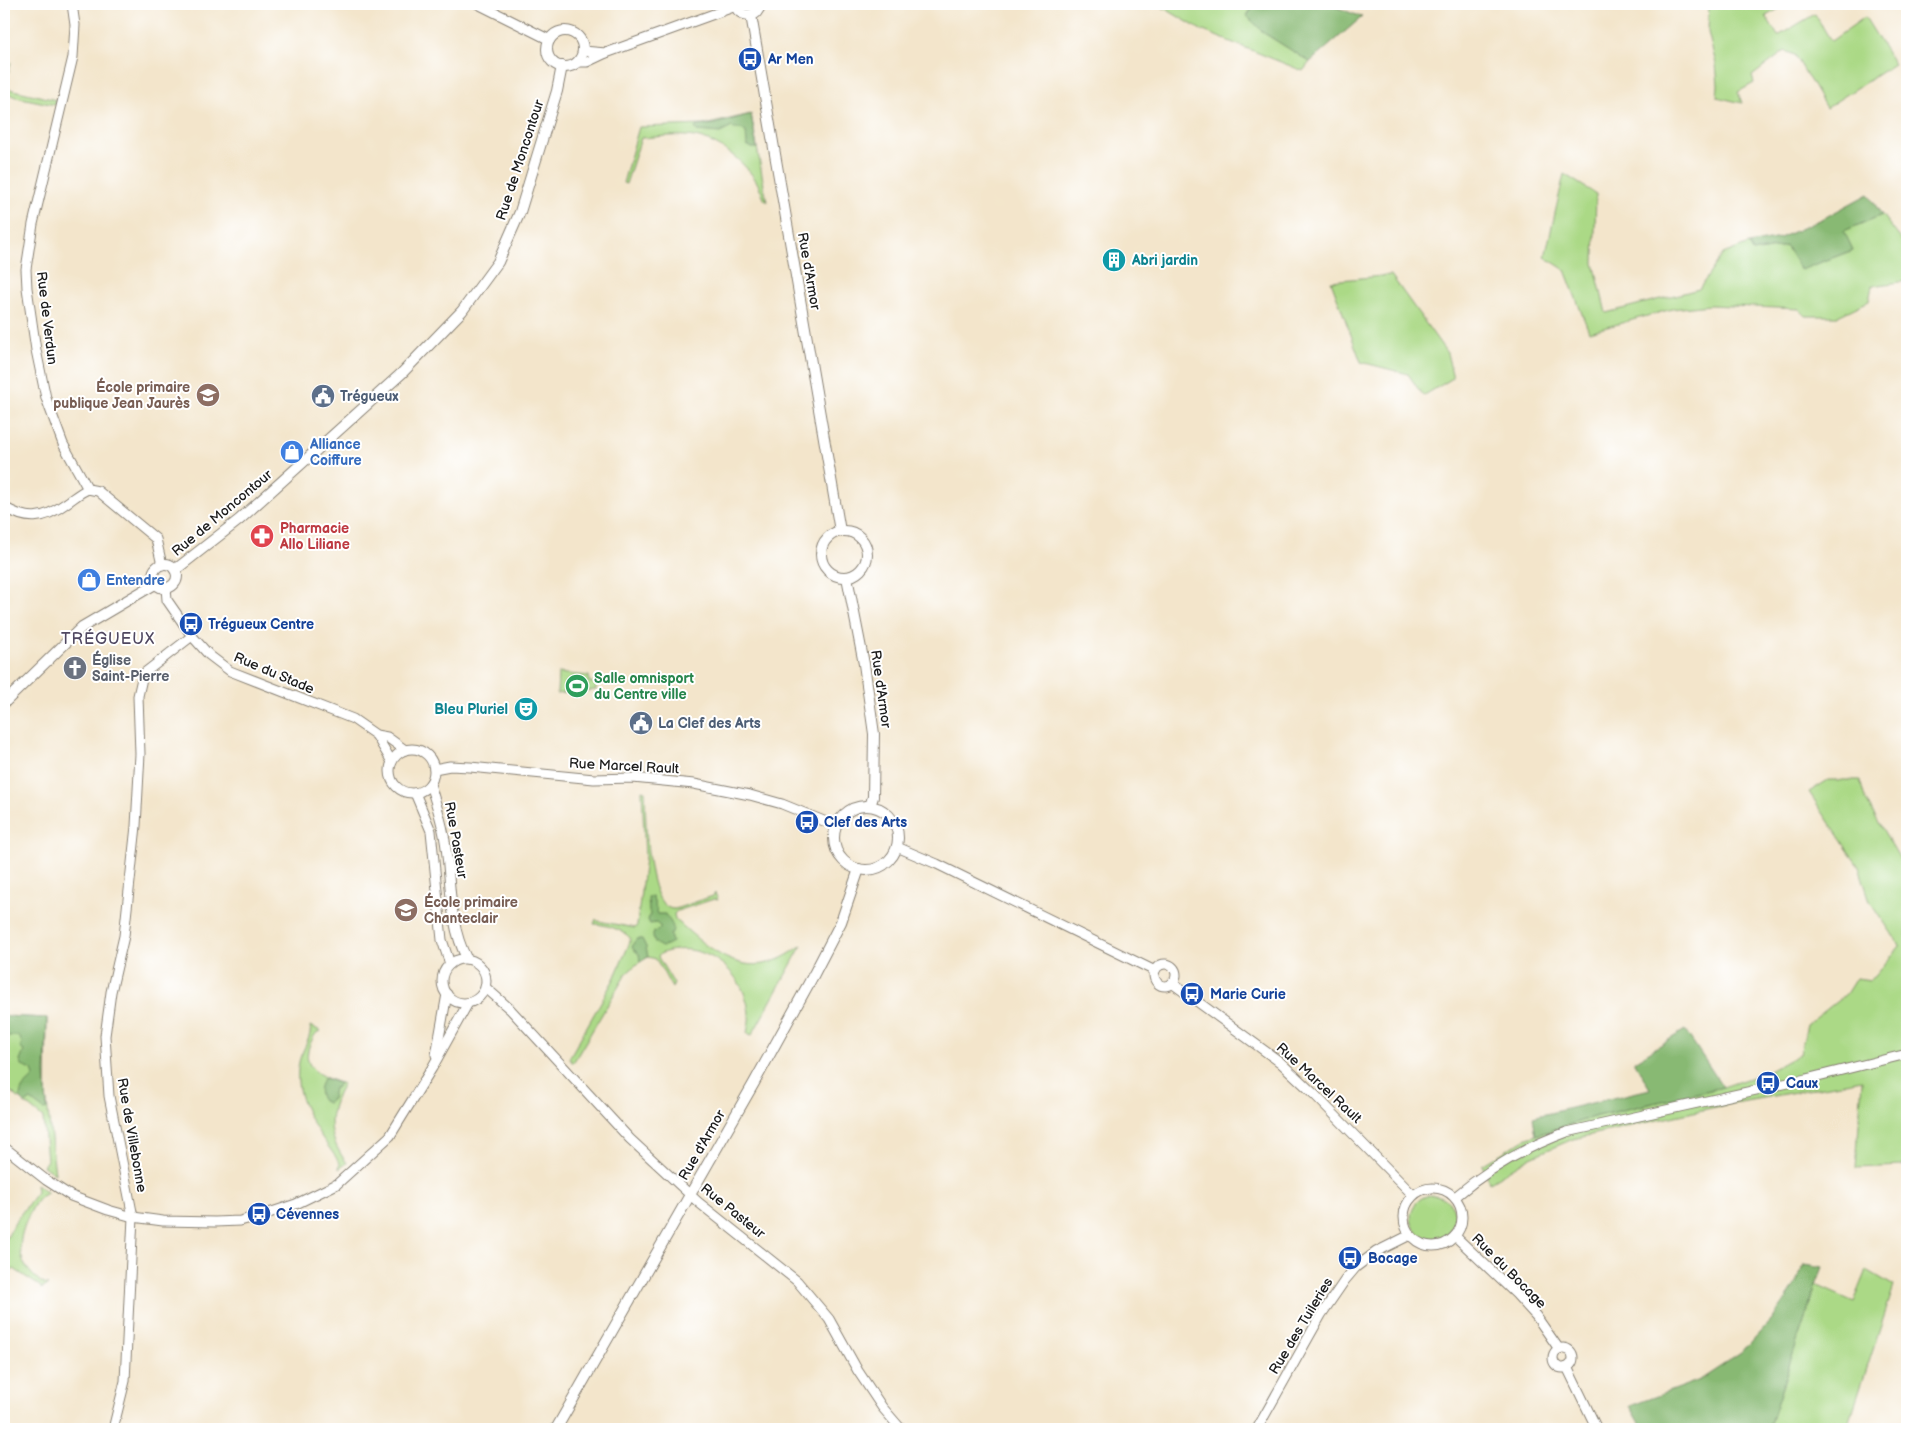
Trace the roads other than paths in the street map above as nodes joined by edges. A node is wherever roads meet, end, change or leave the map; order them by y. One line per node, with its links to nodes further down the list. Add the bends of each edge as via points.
1 (72, 4): 11 (street, Rue de Verdun, via 75,25 73,57 33,224 26,268 36,350 46,398 63,444)
2 (478, 4): 6 (street)
3 (762, 4): 5 (main road)
4 (736, 5): 5 (main road, via 744,14); 8 (street)
5 (752, 15): 13 (main road, Rue d'Armor)
6 (550, 40): 7 (main road, via 562,32 572,33 581,40); 10 (main road, via 549,56)
7 (583, 51): 8 (street); 9 (main road)
8 (606, 53): 9 (street, via 587,62)
9 (578, 62): 10 (main road)
10 (562, 66): 15 (main road, Rue de Moncontour, via 520,212 498,262 462,311 402,372 239,520)
11 (88, 489): 12 (street, via 43,516 23,516); 14 (street, via 98,491 156,539)
12 (4, 507)
13 (840, 531): 16 (main road, via 828,538 821,557 827,570); 16 (main road, via 860,537 867,550 865,564)
14 (162, 565): 15 (main road, via 170,565); 17 (main road, via 154,572)
15 (176, 570): 18 (main road, via 176,582)
16 (847, 577): 27 (main road, Rue d'Armor, via 874,734)
17 (155, 584): 18 (main road); 20 (main road, via 82,627)
18 (166, 588): 19 (street, Rue du Stade, via 167,600)
19 (192, 636): 21 (street, Rue du Stade, via 230,671 353,719); 44 (street, Rue de Villebonne, via 146,670 138,696 140,754 136,826 124,936 105,1036 109,1096)
20 (4, 703)
21 (376, 735): 22 (street, via 387,737); 23 (street)
22 (405, 750): 23 (street); 24 (street, via 422,752)
23 (392, 762): 26 (street, via 390,774 396,787)
24 (434, 769): 25 (street); 28 (street, Rue Marcel Rault, via 470,767 594,779 634,778 694,784 750,794)
25 (430, 784): 26 (street); 31 (street, Rue Pasteur, via 444,836 455,929)
26 (415, 793): 32 (street, Rue Pasteur, via 431,830 442,940)
27 (870, 806): 28 (main road, via 850,810); 29 (main road, via 879,808 893,820 899,838)
28 (836, 826): 30 (main road, via 836,848 849,865)
29 (897, 847): 30 (main road, via 893,856 878,868); 33 (street)
30 (859, 869): 41 (main road, Rue d'Armor, via 841,922 814,974)
31 (467, 959): 32 (street); 35 (street, via 474,960 483,969)
32 (450, 964): 36 (street, via 445,969 442,982)
33 (1155, 971): 34 (street, via 1159,984); 34 (street, via 1162,965 1172,967 1176,977)
34 (1172, 983): 42 (street, Rue Marcel Rault, via 1280,1062)
35 (486, 988): 37 (street, via 479,998); 41 (street, Rue Pasteur, via 510,1009 630,1139)
36 (447, 994): 37 (street, via 456,1002); 39 (street)
37 (468, 1003): 39 (street)
38 (1907, 1054): 43 (street, via 1567,1132 1536,1143)
39 (435, 1062): 44 (street, via 390,1136 337,1184 296,1204 240,1221 192,1222)
40 (4, 1147): 44 (street, via 71,1196)
41 (690, 1194): 50 (main road, Rue d'Armor); 51 (street, Rue Pasteur, via 791,1275 811,1296 829,1319 868,1385)
42 (1413, 1195): 43 (street, via 1423,1189 1434,1188 1446,1190); 45 (street, via 1404,1214)
43 (1455, 1197): 46 (street, via 1463,1217)
44 (133, 1217): 49 (street, Rue de Villebonne, via 125,1381)
45 (1410, 1235): 46 (street, via 1422,1244 1437,1247); 52 (street, Rue des Tuileries, via 1376,1252 1345,1280 1321,1315)
46 (1456, 1237): 47 (street, Rue du Bocage, via 1516,1294 1536,1316)
47 (1558, 1349): 48 (street, via 1553,1356 1554,1362); 48 (street, via 1568,1349 1572,1354)
48 (1567, 1367): 53 (street)
49 (113, 1429)
50 (556, 1429)
51 (901, 1429)
52 (1257, 1429)
53 (1597, 1429)

